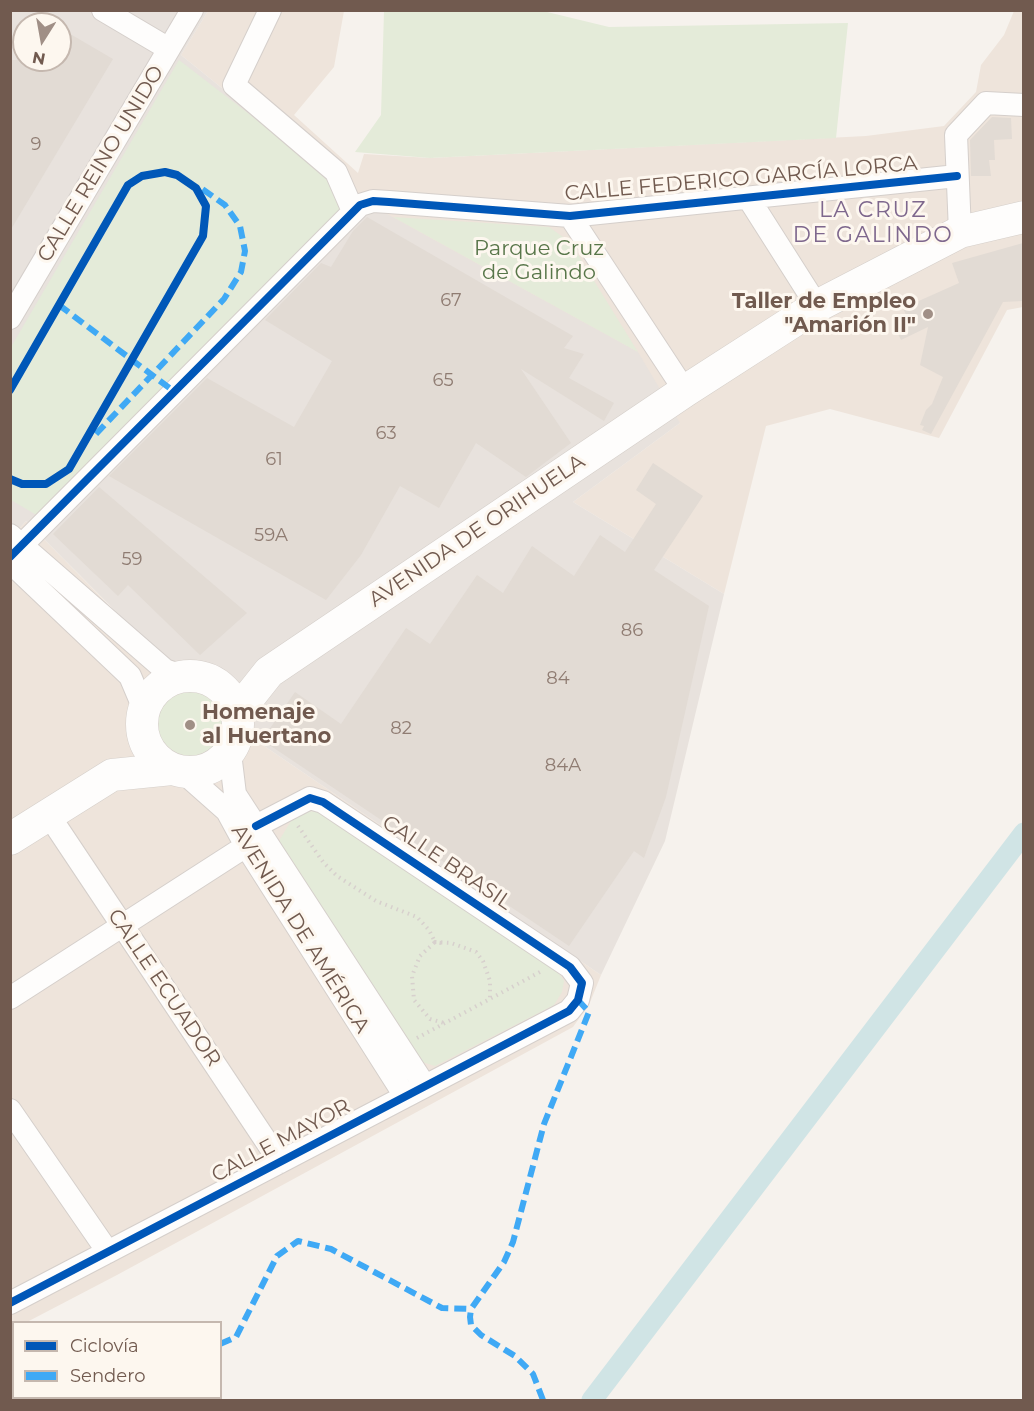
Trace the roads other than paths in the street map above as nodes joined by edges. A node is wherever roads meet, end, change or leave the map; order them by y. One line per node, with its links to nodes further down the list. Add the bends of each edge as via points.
1 (103, 10): 4 (street)
2 (192, 10): 4 (street, CALLE REINO UNIDO)
3 (270, 10): 8 (street, via 234,85 336,172)
4 (169, 49): 13 (street, CALLE REINO UNIDO)
5 (1023, 105): 6 (street, via 986,103 956,135)
6 (957, 176): 7 (street, CALLE FEDERICO GARCÍA LORCA); 11 (street)
7 (749, 199): 9 (street, CALLE FEDERICO GARCÍA LORCA); 12 (street)
8 (353, 211): 9 (street, CALLE FEDERICO GARCÍA LORCA, via 373,201); 15 (street, CALLE FEDERICO GARCÍA LORCA)
9 (570, 216): 14 (street)
10 (1023, 217): 11 (main road, AVENIDA DE ORIHUELA)
11 (960, 232): 12 (main road, AVENIDA DE ORIHUELA)
12 (816, 306): 14 (main road, AVENIDA DE ORIHUELA)
13 (10, 318)
14 (685, 391): 16 (main road, AVENIDA DE ORIHUELA)
15 (14, 549): 17 (street, via 165,670); 20 (street, via 130,676)
16 (269, 672): 18 (main road, AVENIDA DE ORIHUELA, via 227,684); 19 (main road, AVENIDA DE ORIHUELA)
17 (182, 676): 18 (main road, via 194,675); 20 (main road, via 158,687)
18 (217, 683): 19 (main road, via 230,695)
19 (238, 711): 21 (main road, via 237,740)
20 (143, 720): 22 (main road, via 152,754); 23 (main road)
21 (230, 753): 22 (main road, via 217,765 201,771); 25 (street, AVENIDA DE AMÉRICA, via 235,794)
22 (178, 770): 23 (main road); 25 (street, AVENIDA DE AMÉRICA)
23 (111, 775): 24 (main road)
24 (48, 814): 26 (main road); 27 (street, CALLE ECUADOR)
25 (251, 836): 27 (street); 29 (street, CALLE BRASIL, via 310,798 323,802 570,968 582,983 578,1000); 30 (street, AVENIDA DE AMÉRICA)
26 (10, 839)
27 (122, 927): 28 (street); 32 (street, CALLE ECUADOR)
28 (10, 998)
29 (569, 1011): 30 (street, CALLE MAYOR)
30 (415, 1091): 32 (street, CALLE MAYOR)
31 (10, 1110): 33 (street)
32 (280, 1162): 33 (street, CALLE MAYOR)
33 (108, 1252): 34 (street, CALLE MAYOR)
34 (10, 1303)

